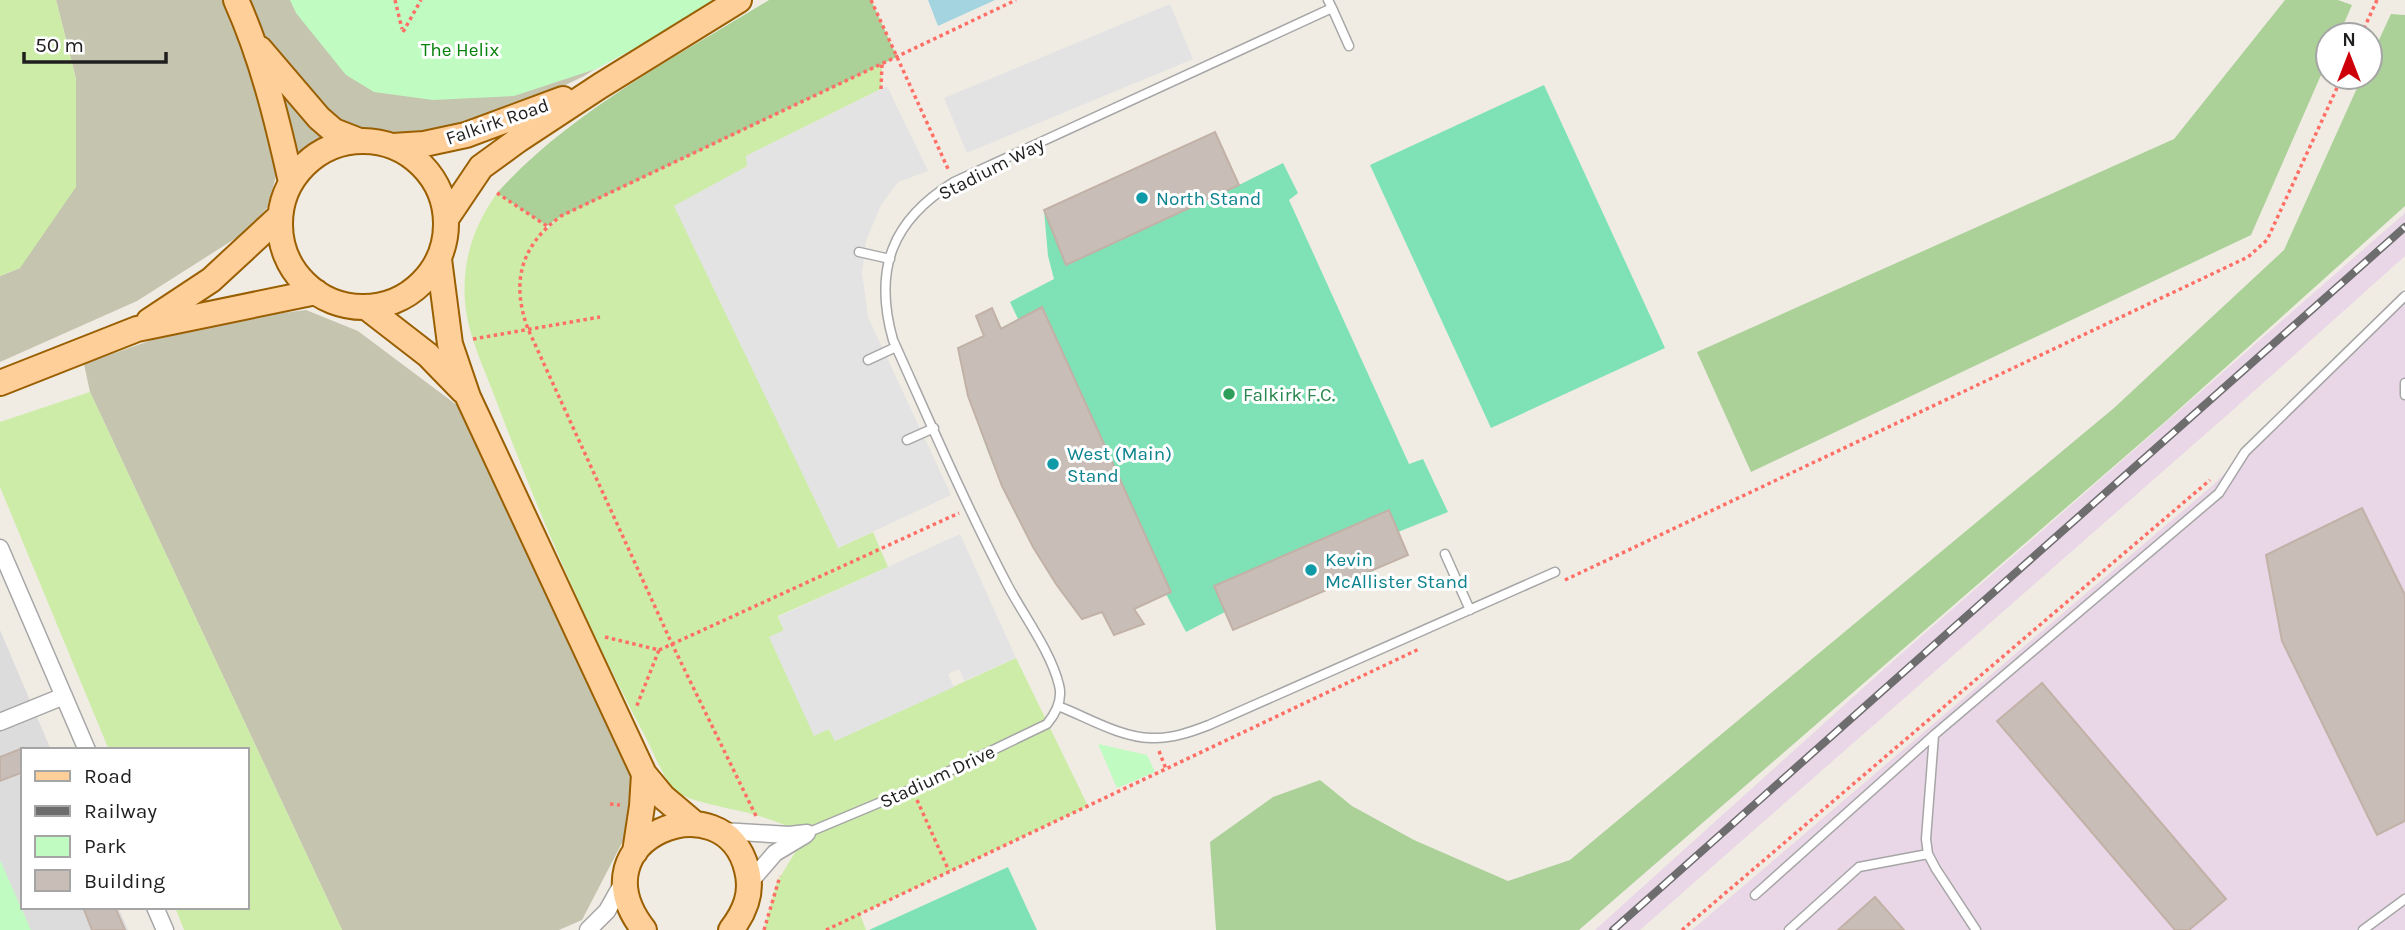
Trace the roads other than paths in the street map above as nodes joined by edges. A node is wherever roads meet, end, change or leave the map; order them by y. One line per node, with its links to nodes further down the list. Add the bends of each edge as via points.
1 (236, 0): 4 (main road)
2 (739, 0): 6 (main road, Falkirk Road)
3 (1330, 4): 5 (lane, Stadium Way); 14 (lane, Stadium Way, via 954,182 906,222)
4 (255, 43): 7 (main road, via 319,118 334,131); 9 (main road)
5 (1349, 46)
6 (600, 86): 8 (main road, Falkirk Road, via 466,135); 11 (main road, Falkirk Road, via 481,167)
7 (357, 140): 8 (main road); 9 (main road, via 331,147 308,161)
8 (393, 146): 11 (main road, via 414,157 430,174 442,195)
9 (291, 182): 10 (main road)
10 (279, 217): 15 (main road, via 282,246 290,264); 18 (main road, via 211,280)
11 (446, 219): 13 (main road)
12 (859, 252): 14 (lane)
13 (439, 259): 17 (main road, via 409,293); 24 (main road, via 450,344)
14 (890, 259): 19 (lane, Stadium Way, via 888,323)
15 (316, 292): 17 (main road, via 339,304); 18 (main road)
16 (2405, 296): 34 (lane, via 2245,452 2219,493)
17 (366, 307): 24 (main road, via 428,355)
18 (137, 329): 21 (main road)
19 (896, 347): 20 (lane); 25 (lane, Stadium Way)
20 (868, 360)
21 (0, 383)
22 (2405, 383): 23 (lane)
23 (2405, 395)
24 (468, 397): 36 (main road)
25 (934, 428): 26 (lane); 32 (lane, Stadium Way, via 1059,684)
26 (906, 440)
27 (0, 548): 31 (street)
28 (1445, 554): 30 (lane)
29 (1555, 572): 30 (lane)
30 (1470, 610): 32 (lane, via 1182,735 1131,735)
31 (64, 696): 33 (street); 35 (street)
32 (1058, 706): 38 (lane, Stadium Drive, via 1047,724)
33 (0, 722)
34 (1934, 735): 40 (lane); 43 (lane)
35 (86, 748)
36 (644, 774): 37 (main road, via 663,797); 39 (main road)
37 (706, 827): 38 (street, Stadium Drive); 39 (main road, via 678,824 661,829); 42 (main road, via 740,852)
38 (807, 833): 42 (street, Stadium Drive, via 775,853)
39 (635, 852): 41 (main road)
40 (1928, 854): 50 (lane, via 1858,867); 51 (lane)
41 (625, 877): 48 (street, via 607,911); 49 (main road, via 626,897)
42 (749, 883): 46 (main road)
43 (1755, 895)
44 (2405, 899): 52 (lane)
45 (156, 909): 47 (street)
46 (738, 925)
47 (165, 930)
48 (588, 930)
49 (644, 930)
50 (1789, 930)
51 (1976, 930)
52 (2363, 930)

